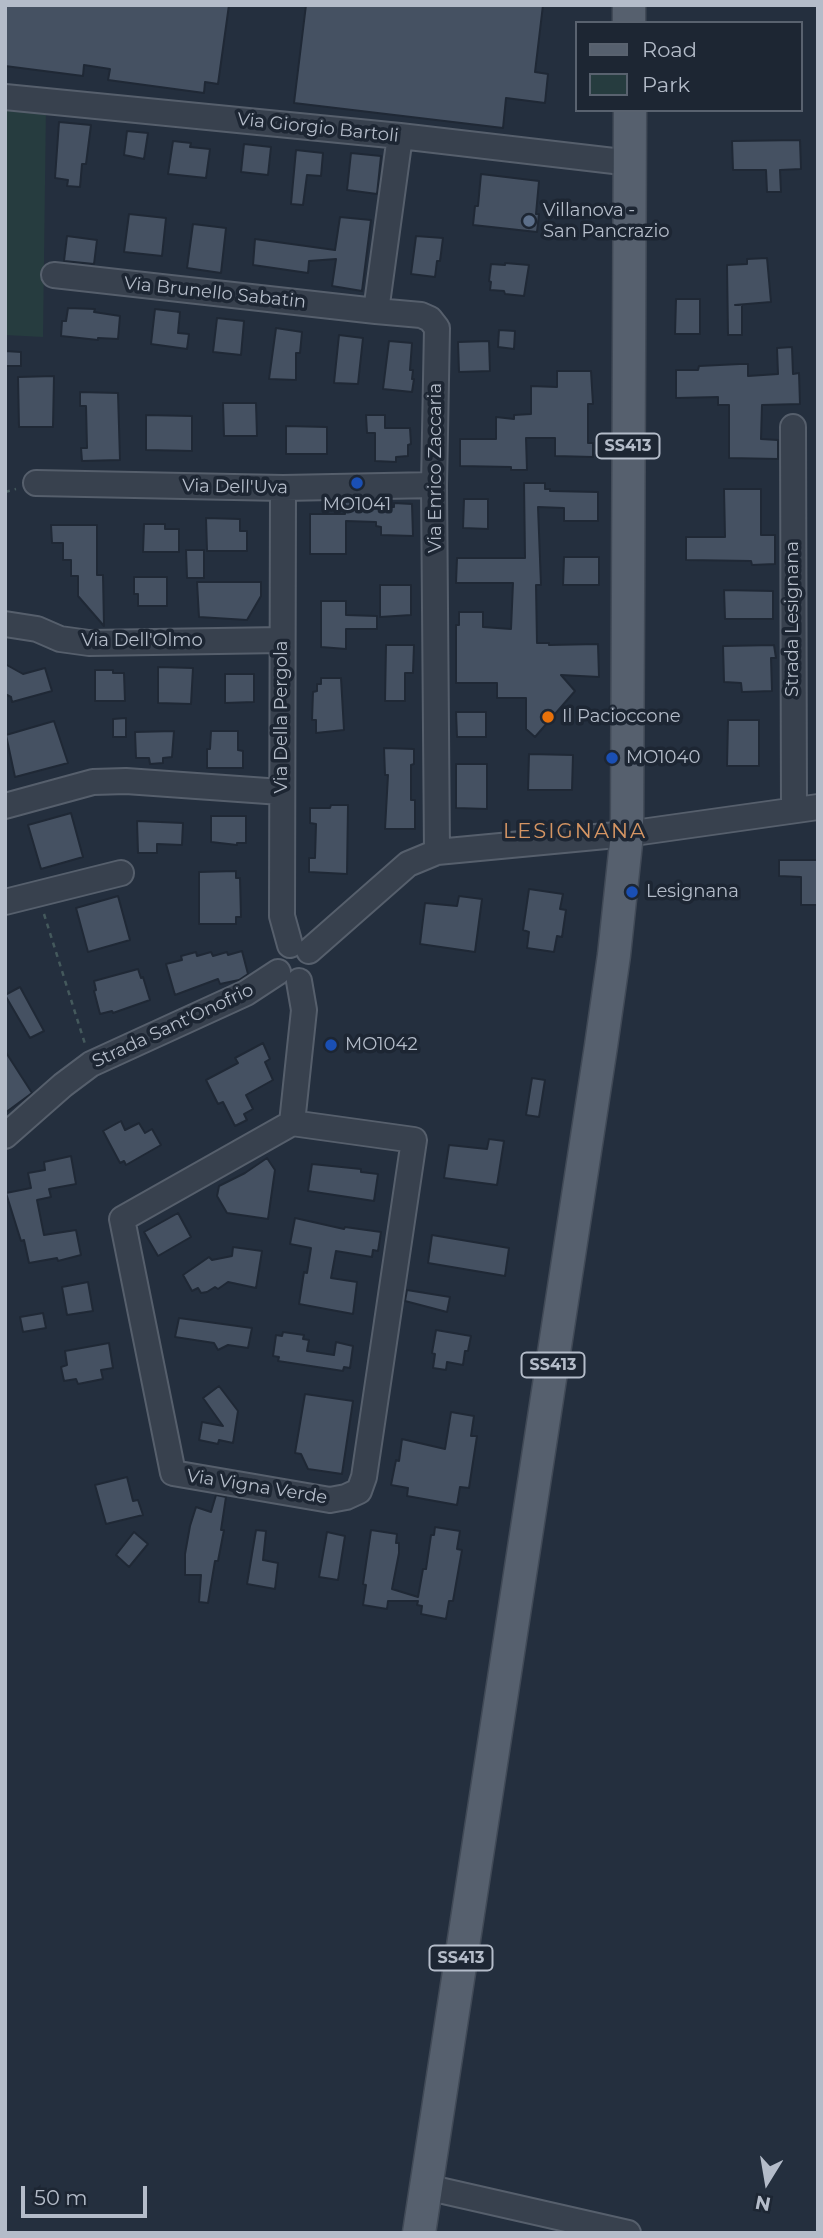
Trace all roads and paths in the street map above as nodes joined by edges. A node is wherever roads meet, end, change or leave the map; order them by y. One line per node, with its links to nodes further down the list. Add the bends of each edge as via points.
1 (5, 97): 3 (street, Via Giorgio Bartoli)
2 (630, 112): 4 (main road, SS413)
3 (400, 136): 4 (street, Via Giorgio Bartoli); 6 (street)
4 (631, 163): 16 (main road, SS413)
5 (54, 275): 6 (street, Via Brunello Sabatin)
6 (376, 311): 9 (street, Via Enrico Zaccaria, via 421,315 437,328)
7 (793, 427): 15 (street, Strada Lesignana)
8 (36, 483): 10 (street, Via Dell'Uva)
9 (435, 485): 10 (street, Via Dell'Uva); 17 (street, Via Enrico Zaccaria)
10 (283, 488): 12 (street, Via Della Pergola)
11 (5, 624): 12 (street, Via Dell'Olmo, via 89,643)
12 (282, 640): 13 (street, Via Della Pergola)
13 (281, 792): 14 (street, via 93,782); 21 (street, Via Della Pergola, via 282,916)
14 (5, 806)
15 (806, 809): 16 (street, Strada Lesignana)
16 (627, 834): 17 (street); 26 (main road, SS413, via 601,1046)
17 (437, 852): 21 (street, via 408,864)
18 (121, 873): 19 (street)
19 (38, 894): 20 (street); 23 (path)
20 (5, 902)
21 (299, 948): 22 (street, via 280,950 277,956)
22 (288, 977): 23 (street, Strada Sant'Onofrio); 24 (street, via 304,1010)
23 (91, 1064): 25 (street, Strada Sant'Onofrio)
24 (292, 1123): 24 (street, Via Vigna Verde, via 414,1140 364,1477 359,1490 330,1500 173,1474 122,1219)
25 (5, 1136)
26 (426, 2187): 27 (main road, SS413); 28 (street)
27 (419, 2233)
28 (628, 2233)

